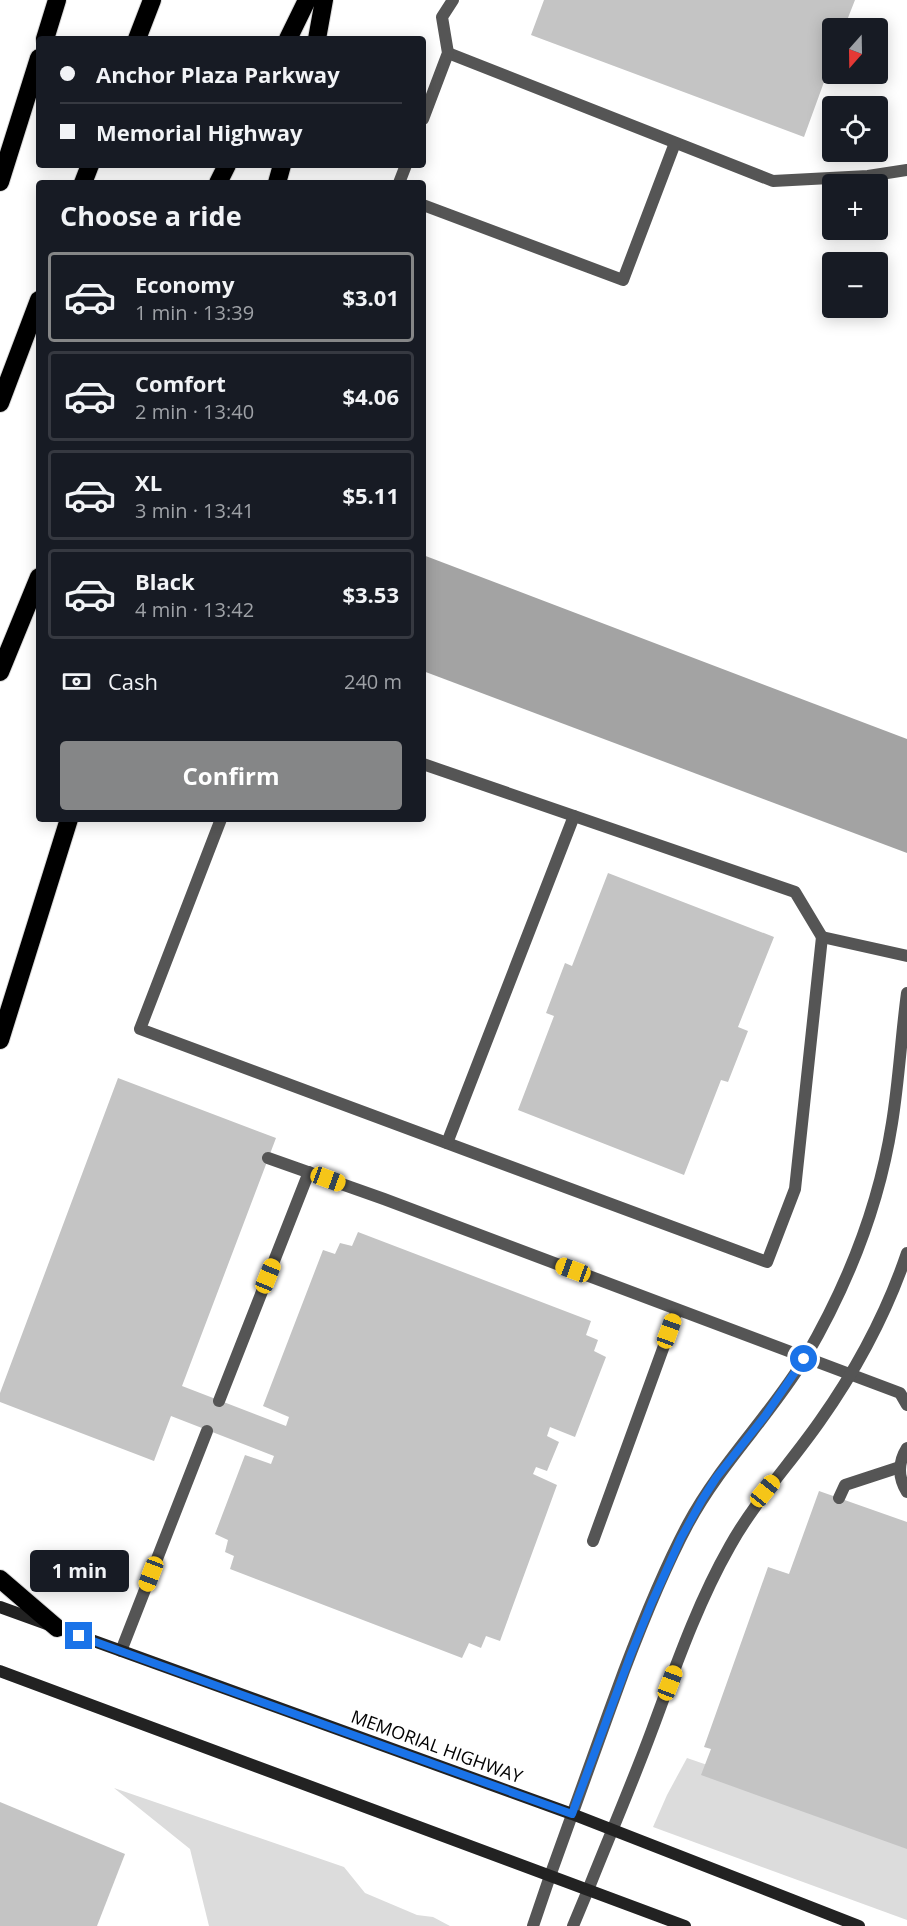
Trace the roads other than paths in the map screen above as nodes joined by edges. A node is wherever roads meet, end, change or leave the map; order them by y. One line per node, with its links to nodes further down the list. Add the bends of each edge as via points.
1 (57, 0): 6 (highway)
2 (152, 0): 7 (highway)
3 (307, 0): 8 (highway)
4 (324, 0): 9 (highway)
5 (453, 0): 10 (street, via 442,16)
6 (46, 36)
7 (138, 36)
8 (289, 36)
9 (318, 36)
10 (448, 53): 12 (street); 13 (street)
11 (36, 68): 15 (highway)
12 (426, 111)
13 (675, 143): 14 (street, via 772,181); 16 (street, via 623,280)
14 (907, 170)
15 (0, 182)
16 (426, 206)
17 (36, 308): 18 (highway)
18 (0, 403)
19 (36, 584): 20 (highway)
20 (0, 672)
21 (426, 765): 22 (street)
22 (574, 816): 25 (street, via 795,892); 29 (street)
23 (68, 822): 28 (highway)
24 (220, 822): 29 (street, via 141,1029)
25 (822, 937): 26 (street); 29 (street, via 795,1189 767,1262)
26 (907, 956)
27 (907, 993): 34 (street, via 882,1174 847,1276)
28 (0, 1040)
29 (447, 1143)
30 (268, 1158): 31 (street)
31 (309, 1172): 33 (street); 36 (street)
32 (907, 1253): 35 (street, via 887,1303)
33 (677, 1310): 34 (street); 43 (street)
34 (804, 1359): 35 (street); 49 (street, via 716,1478 688,1525 639,1634)
35 (850, 1375): 37 (street, via 900,1393); 50 (street, via 820,1422 746,1518 728,1549 697,1615)
36 (219, 1401)
37 (907, 1405)
38 (207, 1431): 47 (street)
39 (907, 1448): 40 (street)
40 (900, 1467): 41 (street); 42 (street, via 845,1485)
41 (907, 1492)
42 (839, 1498)
43 (592, 1541)
44 (0, 1579): 46 (highway)
45 (0, 1607): 46 (main road, MEMORIAL HIGHWAY)
46 (57, 1628): 47 (main road, MEMORIAL HIGHWAY)
47 (121, 1651): 49 (main road, MEMORIAL HIGHWAY)
48 (0, 1671): 51 (main road)
49 (572, 1814): 50 (main road, MEMORIAL HIGHWAY); 51 (street)
50 (612, 1830): 52 (street); 56 (main road, MEMORIAL HIGHWAY)
51 (550, 1876): 52 (main road); 53 (street)
52 (588, 1890): 54 (street); 55 (main road)
53 (533, 1926)
54 (573, 1926)
55 (685, 1926)
56 (859, 1926)

